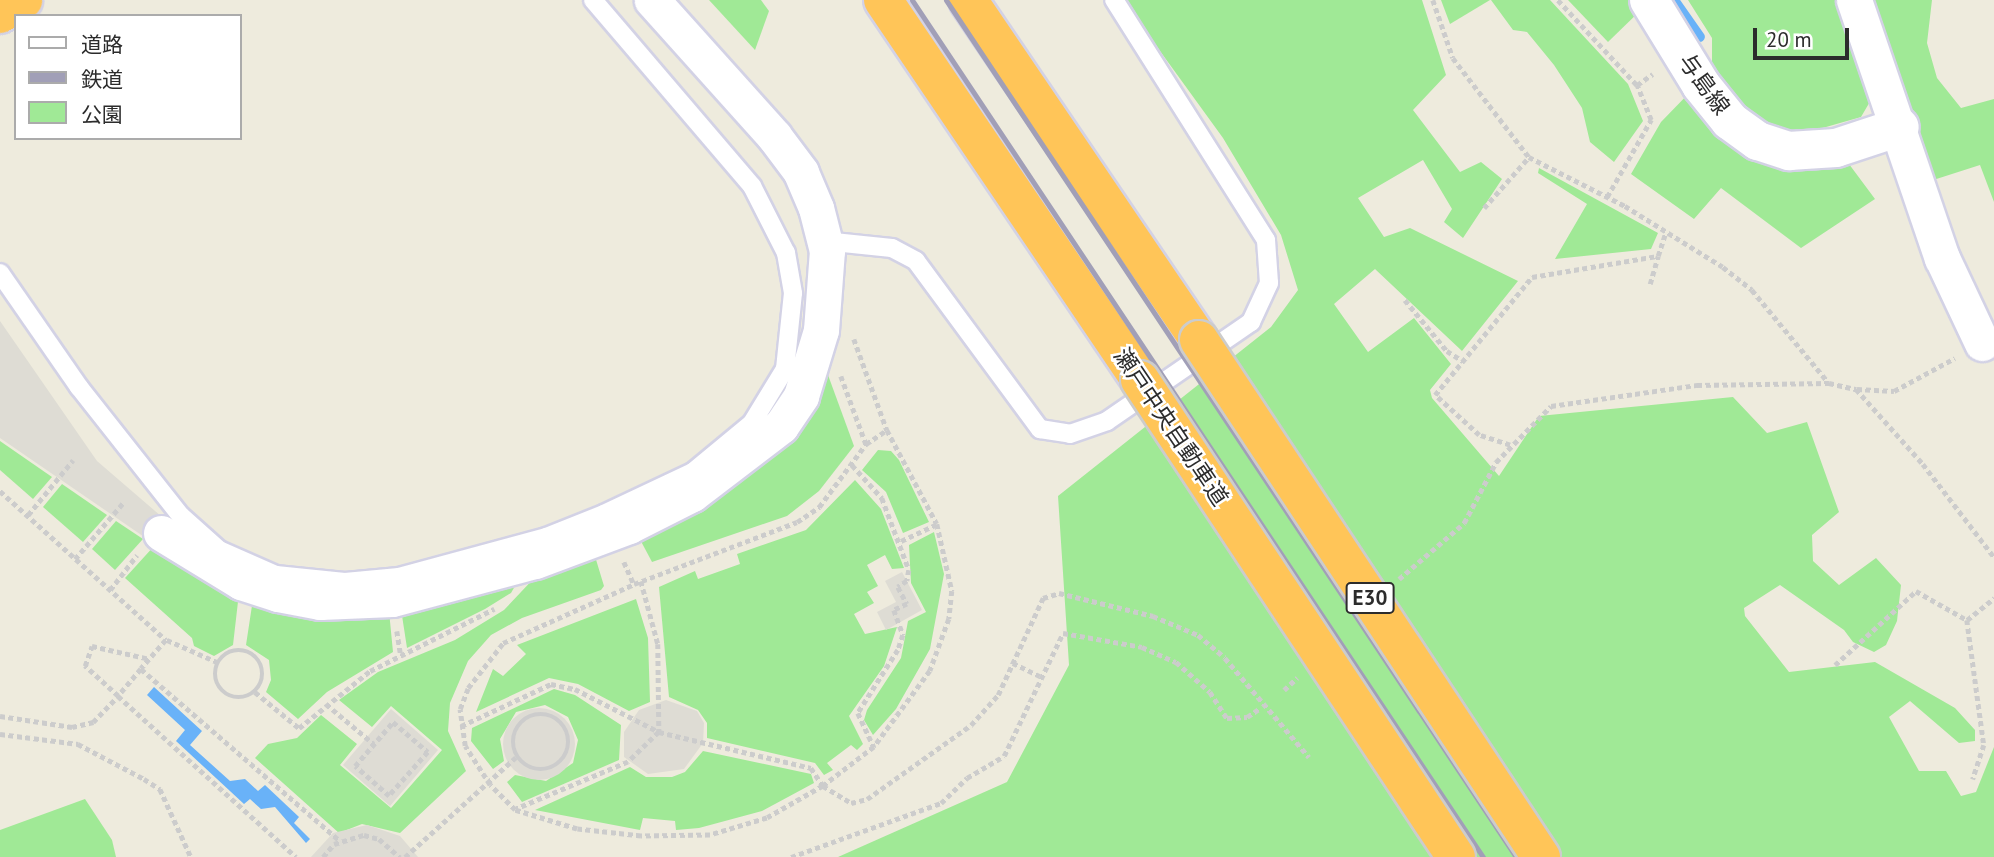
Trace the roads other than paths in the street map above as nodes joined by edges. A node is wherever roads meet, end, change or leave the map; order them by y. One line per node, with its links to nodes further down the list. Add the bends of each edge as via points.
1 (23, 0): 9 (highway)
2 (593, 0): 12 (lane, via 752,186 786,253 793,293 785,369 752,423 693,472 604,514 511,548 399,577 345,582 276,575 219,550 181,516 79,387)
3 (652, 0): 11 (street, via 801,172)
4 (883, 0): 15 (highway, 瀬戸中央自動車道, bridge)
5 (968, 0): 16 (highway, E30, bridge)
6 (1114, 0): 11 (lane, via 1266,240 1269,283 1251,322 1107,421 1070,434 1040,429 916,261 892,247)
7 (1649, 0): 10 (main road, 与島線, via 1680,53 1730,121 1758,141 1789,151 1836,148)
8 (1854, 0): 10 (street)
9 (0, 14)
10 (1900, 127): 13 (street, via 1942,258)
11 (824, 242): 14 (street, via 821,330 801,396 781,426 750,455 692,494 629,526 535,561 392,599 320,602 241,582)
12 (0, 273)
13 (1982, 342)
14 (151, 542)
15 (1456, 857)
16 (1541, 857)

